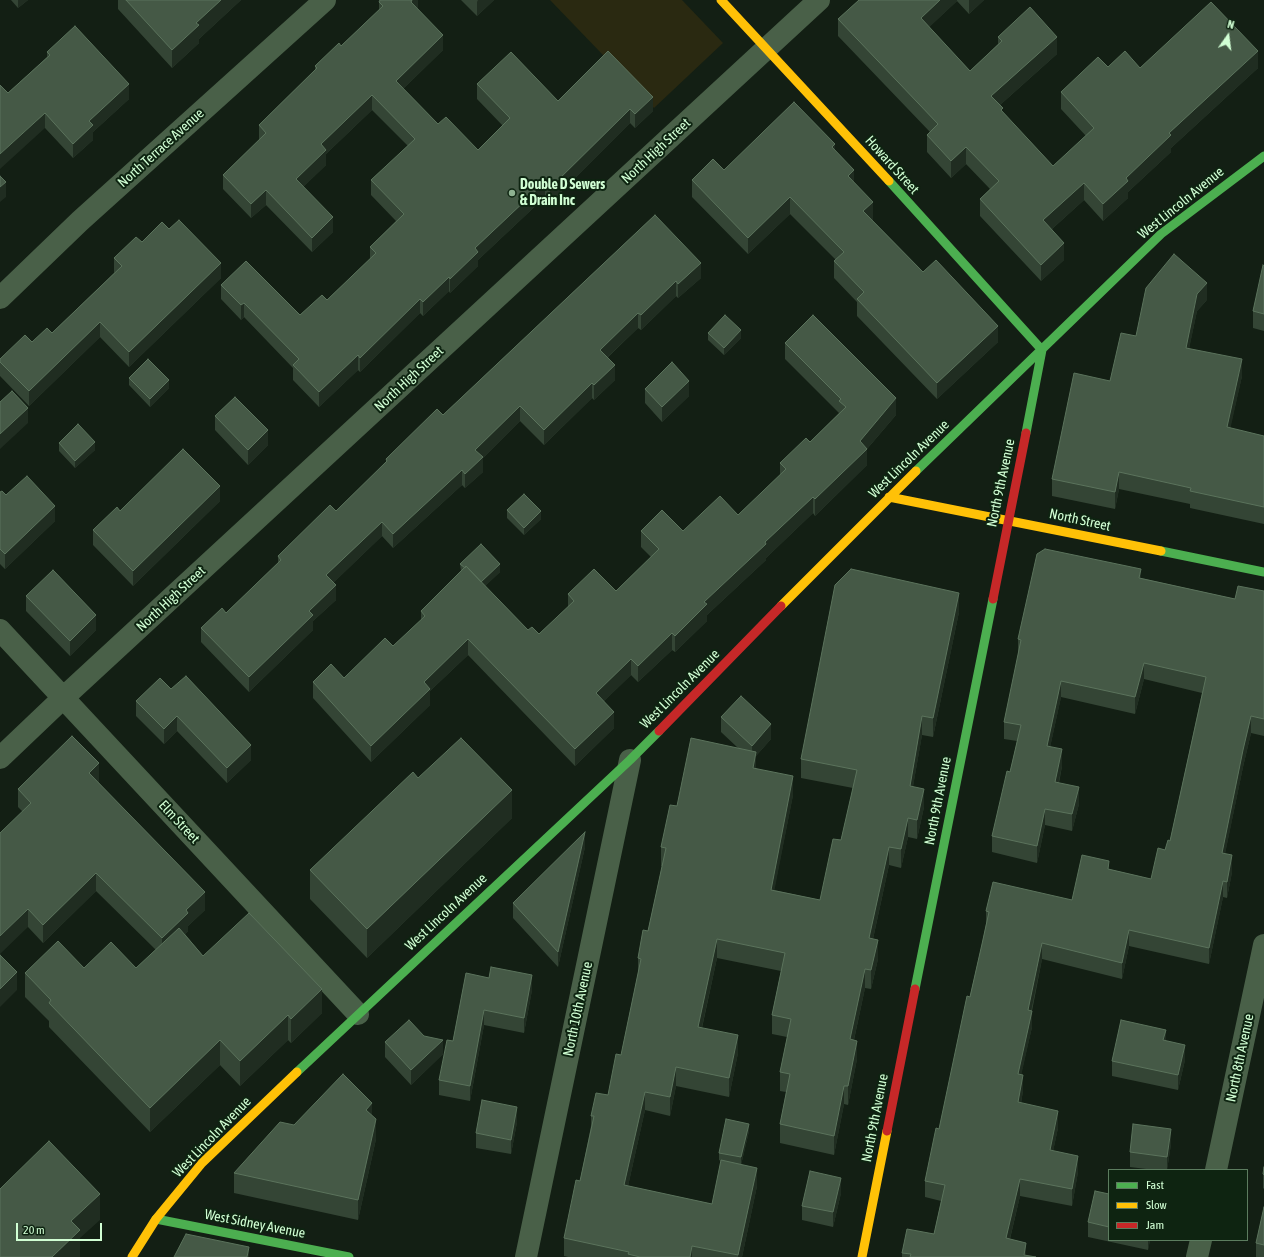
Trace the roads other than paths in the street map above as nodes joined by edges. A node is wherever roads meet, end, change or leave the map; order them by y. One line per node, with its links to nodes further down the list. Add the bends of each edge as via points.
1 (325, 0): 6 (street, North Terrace Avenue, via 80,221)
2 (721, 0): 4 (street, Howard Street)
3 (819, 0): 4 (street, North High Street)
4 (768, 49): 7 (street, Howard Street); 12 (street, North High Street)
5 (1264, 156): 7 (street, West Lincoln Avenue, via 1161,234)
6 (0, 298)
7 (1042, 350): 8 (street, West Lincoln Avenue); 9 (street, North 9th Avenue)
8 (889, 497): 9 (street, North Street); 14 (street, West Lincoln Avenue)
9 (1008, 519): 10 (street, North Street); 23 (street, North 9th Avenue)
10 (1264, 572)
11 (0, 630): 12 (street, Elm Street)
12 (63, 698): 13 (street, North High Street); 16 (street, Elm Street)
13 (0, 758)
14 (630, 760): 16 (street, West Lincoln Avenue); 22 (street, North 10th Avenue)
15 (1264, 946): 17 (street, North 8th Avenue)
16 (358, 1014): 18 (street, West Lincoln Avenue, via 202,1163)
17 (1216, 1169)
18 (156, 1219): 20 (street, West Lincoln Avenue); 21 (street, West Sidney Avenue)
19 (1200, 1241): 24 (street)
20 (132, 1257)
21 (349, 1257)
22 (526, 1257)
23 (862, 1257)
24 (1197, 1257)

